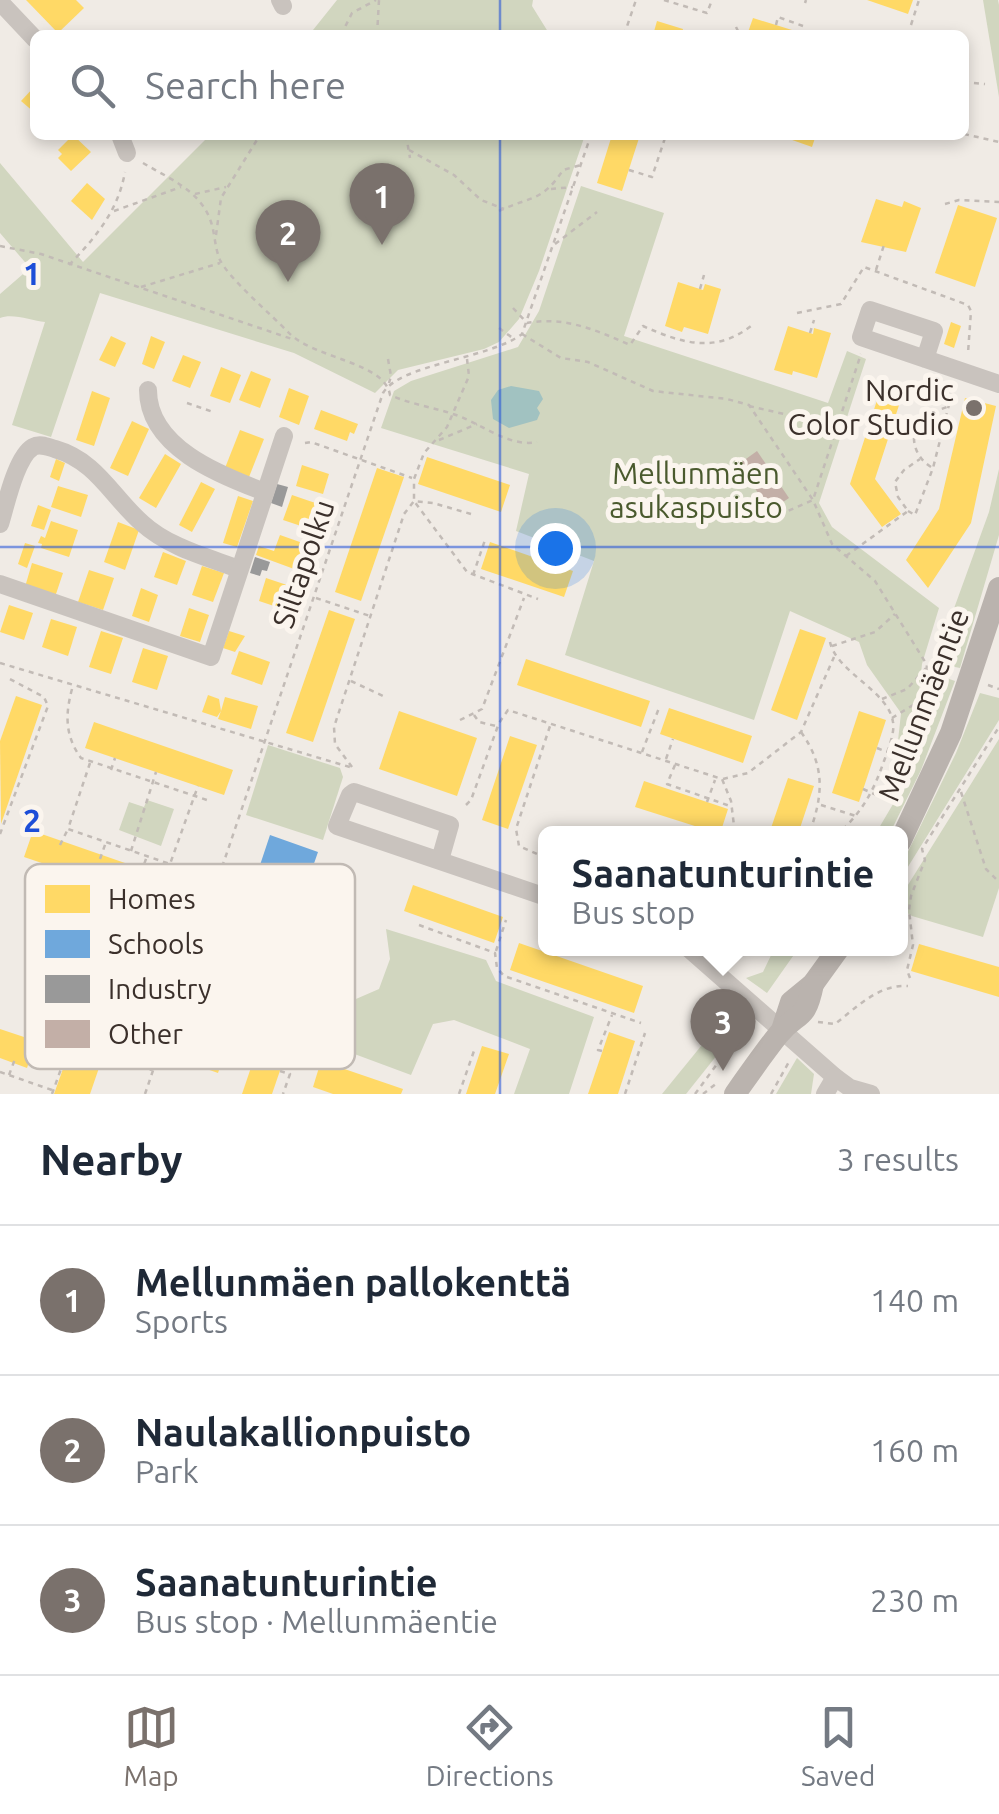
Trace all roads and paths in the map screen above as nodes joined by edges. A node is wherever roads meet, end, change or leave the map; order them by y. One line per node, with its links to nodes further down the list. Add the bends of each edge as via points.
1 (378, 0): 11 (path, via 352,14); 12 (path)
2 (636, 0): 13 (path)
3 (664, 0): 4 (path, via 707,13)
4 (712, 0)
5 (919, 0): 8 (path)
6 (0, 2): 15 (street)
7 (776, 25): 10 (path, via 778,16)
8 (911, 25)
9 (736, 26): 14 (path)
10 (803, 26)
11 (343, 30)
12 (378, 30)
13 (626, 30)
14 (738, 30)
15 (30, 34)
16 (969, 82): 17 (path)
17 (986, 84)
18 (969, 135): 23 (path)
19 (257, 140): 30 (path)
20 (407, 140): 25 (path)
21 (589, 140): 27 (path)
22 (663, 140): 28 (path, via 652,177)
23 (999, 142)
24 (123, 144): 29 (path); 36 (path, via 124,177)
25 (409, 150): 26 (path); 32 (path, via 501,210)
26 (410, 158)
27 (581, 165): 31 (path); 32 (path, via 563,170)
28 (629, 170)
29 (183, 186): 33 (path); 36 (path)
30 (228, 186): 33 (path); 38 (path)
31 (574, 188): 32 (path); 39 (path)
32 (550, 190)
33 (194, 194): 38 (path)
34 (999, 202): 35 (path)
35 (944, 204)
36 (112, 212): 43 (path)
37 (597, 212): 39 (path)
38 (216, 236): 42 (path)
39 (554, 245): 50 (path)
40 (884, 245): 44 (path)
41 (0, 246): 43 (path)
42 (221, 262): 46 (path); 56 (path)
43 (69, 265): 46 (path)
44 (876, 271)
45 (704, 275): 47 (path)
46 (138, 288): 56 (path)
47 (700, 289)
48 (513, 308): 50 (path)
49 (814, 320): 53 (path)
50 (528, 323): 51 (path, via 588,327 630,345 643,326 699,344 726,341); 54 (path)
51 (751, 326)
52 (499, 328): 57 (path)
53 (810, 332)
54 (522, 334): 57 (path); 66 (path, via 561,358 588,362 654,391)
55 (860, 338): 60 (street); 60 (street, via 870,310 934,331); 71 (path, via 862,351)
56 (296, 340): 62 (path, via 371,369)
57 (514, 340): 58 (path)
58 (467, 358): 62 (path); 69 (path, via 469,376)
59 (388, 359): 62 (path)
60 (925, 359): 63 (street)
61 (954, 382): 67 (path)
62 (388, 384): 69 (path, via 390,395); 77 (path, Siltapolku)
63 (999, 384)
64 (148, 390): 80 (street, via 155,422 183,451)
65 (187, 403): 68 (path)
66 (749, 406): 71 (path); 81 (path)
67 (948, 407): 76 (path, via 916,422); 78 (path)
68 (213, 412)
69 (453, 414): 70 (path); 73 (path)
70 (478, 424): 73 (path); 74 (path)
71 (834, 431): 81 (path)
72 (284, 436): 80 (street)
73 (437, 441): 79 (path)
74 (537, 442)
75 (305, 443): 77 (path)
76 (920, 459): 78 (path); 83 (path, via 895,482)
77 (360, 460): 79 (path); 94 (path, Siltapolku)
78 (933, 468): 83 (path, via 916,515)
79 (414, 479): 82 (path)
80 (265, 492): 89 (street)
81 (812, 500): 85 (path); 88 (path)
82 (414, 501): 84 (path); 90 (path); 97 (path)
83 (908, 512): 88 (path)
84 (471, 514)
85 (769, 514)
86 (0, 524): 89 (street, via 21,460 41,445 96,471 142,524)
87 (485, 540): 90 (path)
88 (845, 557): 96 (path, via 875,581)
89 (240, 569): 91 (street, via 211,657)
90 (472, 575): 93 (path)
91 (0, 584)
92 (999, 588): 157 (main road, Mellunmäentie)
93 (525, 595): 95 (path); 113 (path)
94 (314, 597): 97 (path); 123 (path, Siltapolku)
95 (538, 599)
96 (896, 613): 98 (path, via 875,632 831,644); 100 (path)
97 (370, 616): 104 (path)
98 (834, 657): 111 (path); 121 (path)
99 (0, 663): 101 (path)
100 (928, 665): 102 (path); 110 (path); 111 (path, via 907,689)
101 (27, 672): 105 (path); 107 (path)
102 (954, 672)
103 (6, 678): 105 (path)
104 (349, 680): 109 (path); 123 (path, via 334,744 352,768)
105 (18, 684): 119 (path, via 46,701)
106 (987, 684): 108 (path)
107 (73, 687): 123 (path); 131 (path, via 67,725 72,746)
108 (999, 689)
109 (383, 696)
110 (924, 698): 114 (path); 125 (path)
111 (879, 700): 114 (path)
112 (659, 708): 126 (path)
113 (474, 715): 115 (path); 118 (path)
114 (892, 718): 127 (path)
115 (460, 720)
116 (552, 722): 118 (path, via 508,710); 126 (path); 159 (path, via 516,829 520,846)
117 (35, 725): 119 (path)
118 (498, 726): 146 (path)
119 (41, 727): 154 (path)
120 (999, 727): 140 (path)
121 (801, 732): 136 (path, via 748,774); 147 (path, via 814,758)
122 (673, 738): 129 (path)
123 (265, 742): 165 (path, Siltapolku)
124 (877, 748): 127 (path)
125 (912, 751)
126 (642, 752): 129 (path)
127 (887, 752): 130 (path); 141 (path)
128 (115, 758): 133 (path)
129 (666, 760): 132 (path)
130 (908, 760)
131 (90, 762): 133 (path); 153 (path)
132 (676, 764): 135 (path); 144 (path, via 666,786)
133 (112, 770): 137 (path)
134 (156, 772): 137 (path)
135 (716, 777): 136 (path); 144 (path)
136 (722, 780): 148 (path)
137 (152, 783): 142 (path); 158 (path)
138 (198, 786): 142 (path)
139 (864, 789): 141 (path)
140 (960, 791): 157 (path); 166 (path, via 986,868)
141 (873, 793): 145 (path); 149 (path)
142 (193, 796): 143 (path); 164 (path)
143 (206, 800)
144 (707, 800): 148 (path)
145 (888, 800)
146 (466, 804)
147 (820, 805): 149 (path); 151 (path)
148 (731, 806): 150 (path)
149 (856, 816): 152 (path)
150 (734, 826)
151 (813, 826)
152 (846, 826)
153 (68, 829): 155 (path); 156 (path)
154 (0, 834)
155 (106, 842): 158 (path); 161 (path)
156 (60, 846)
157 (911, 846): 173 (path, via 925,860 908,910)
158 (131, 850): 160 (path)
159 (538, 854)
160 (147, 856): 163 (path); 164 (path)
161 (100, 859)
162 (440, 860): 162 (street, via 337,826 350,795 450,825); 167 (street)
163 (144, 864)
164 (170, 864)
165 (223, 864)
166 (999, 882)
167 (538, 893)
168 (506, 920): 170 (path)
169 (419, 925): 170 (path)
170 (495, 953): 175 (path, via 504,976)
171 (697, 956): 179 (street)
172 (834, 956): 179 (main road, via 813,984 804,1012)
173 (910, 978)
174 (908, 986): 177 (path, via 893,985 862,1000 836,1024)
175 (612, 1013): 178 (path); 182 (path)
176 (751, 1019): 197 (path)
177 (816, 1022)
178 (641, 1023)
179 (782, 1030): 190 (street); 191 (main road)
180 (645, 1033): 196 (path)
181 (475, 1048): 195 (path)
182 (602, 1052)
183 (794, 1054): 199 (path)
184 (15, 1059): 189 (path)
185 (151, 1069): 186 (path)
186 (154, 1070): 193 (path, Siltapolku)
187 (280, 1070): 194 (path, via 290,1074)
188 (0, 1072): 189 (path)
189 (10, 1075): 192 (path)
190 (835, 1076): 200 (street); 201 (street)
191 (726, 1088): 198 (path)
192 (53, 1092)
193 (145, 1094)
194 (283, 1094)
195 (459, 1094)
196 (624, 1094)
197 (695, 1094)
198 (703, 1094)
199 (770, 1094)
200 (825, 1094)
201 (871, 1094)

